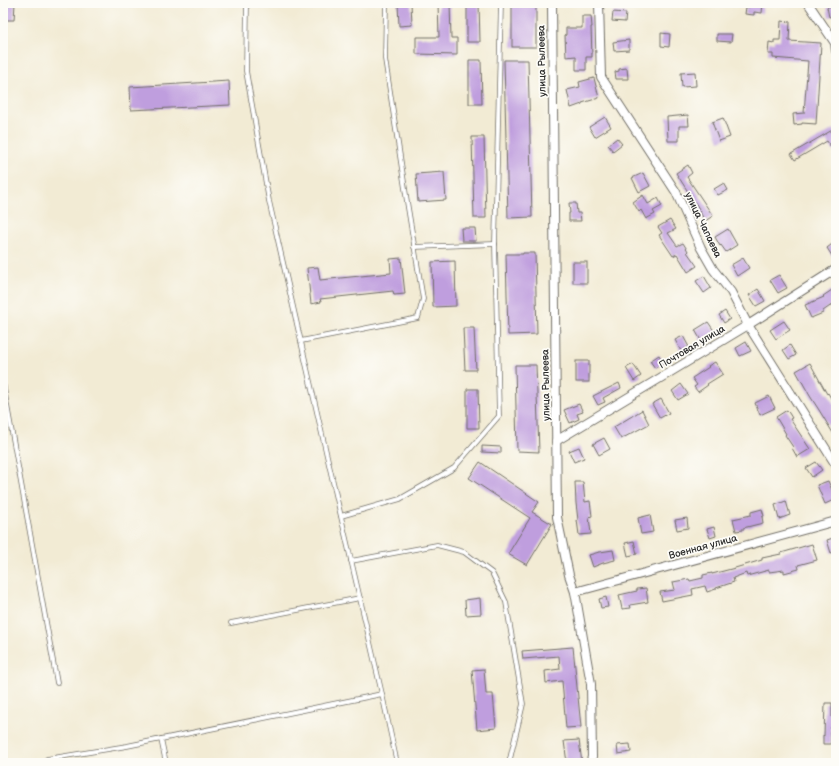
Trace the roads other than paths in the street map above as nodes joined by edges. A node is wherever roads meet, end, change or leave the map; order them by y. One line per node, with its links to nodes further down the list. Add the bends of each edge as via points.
1 (247, 3): 12 (lane, via 246,71 269,201)
2 (386, 3): 9 (lane, via 385,59)
3 (501, 3): 8 (lane)
4 (552, 3): 14 (street, улица Рылеева)
5 (599, 3): 11 (street, улица Чапаева, via 602,77 676,192 701,248 731,292)
6 (808, 3): 7 (street, via 834,43)
7 (836, 51)
8 (495, 244): 9 (lane); 16 (lane, via 499,416 454,468 400,499)
9 (414, 247): 12 (lane, via 423,299 418,318)
10 (836, 269): 11 (street, Почтовая улица)
11 (748, 325): 14 (street, Почтовая улица); 15 (street, улица Чапаева)
12 (301, 341): 16 (lane)
13 (3, 383): 22 (lane)
14 (556, 441): 19 (street, улица Рылеева, via 557,517)
15 (836, 465)
16 (341, 516): 18 (lane)
17 (836, 521): 19 (street, Военная улица)
18 (351, 561): 20 (lane); 28 (lane, via 437,545 464,552 492,573 506,602 523,704)
19 (575, 592): 29 (street, улица Рылеева, via 591,684)
20 (360, 598): 21 (lane); 23 (lane)
21 (231, 623)
22 (57, 683)
23 (382, 694): 24 (lane); 27 (lane)
24 (161, 739): 25 (lane); 26 (lane)
25 (47, 759)
26 (166, 763)
27 (396, 763)
28 (509, 763)
29 (590, 763)

